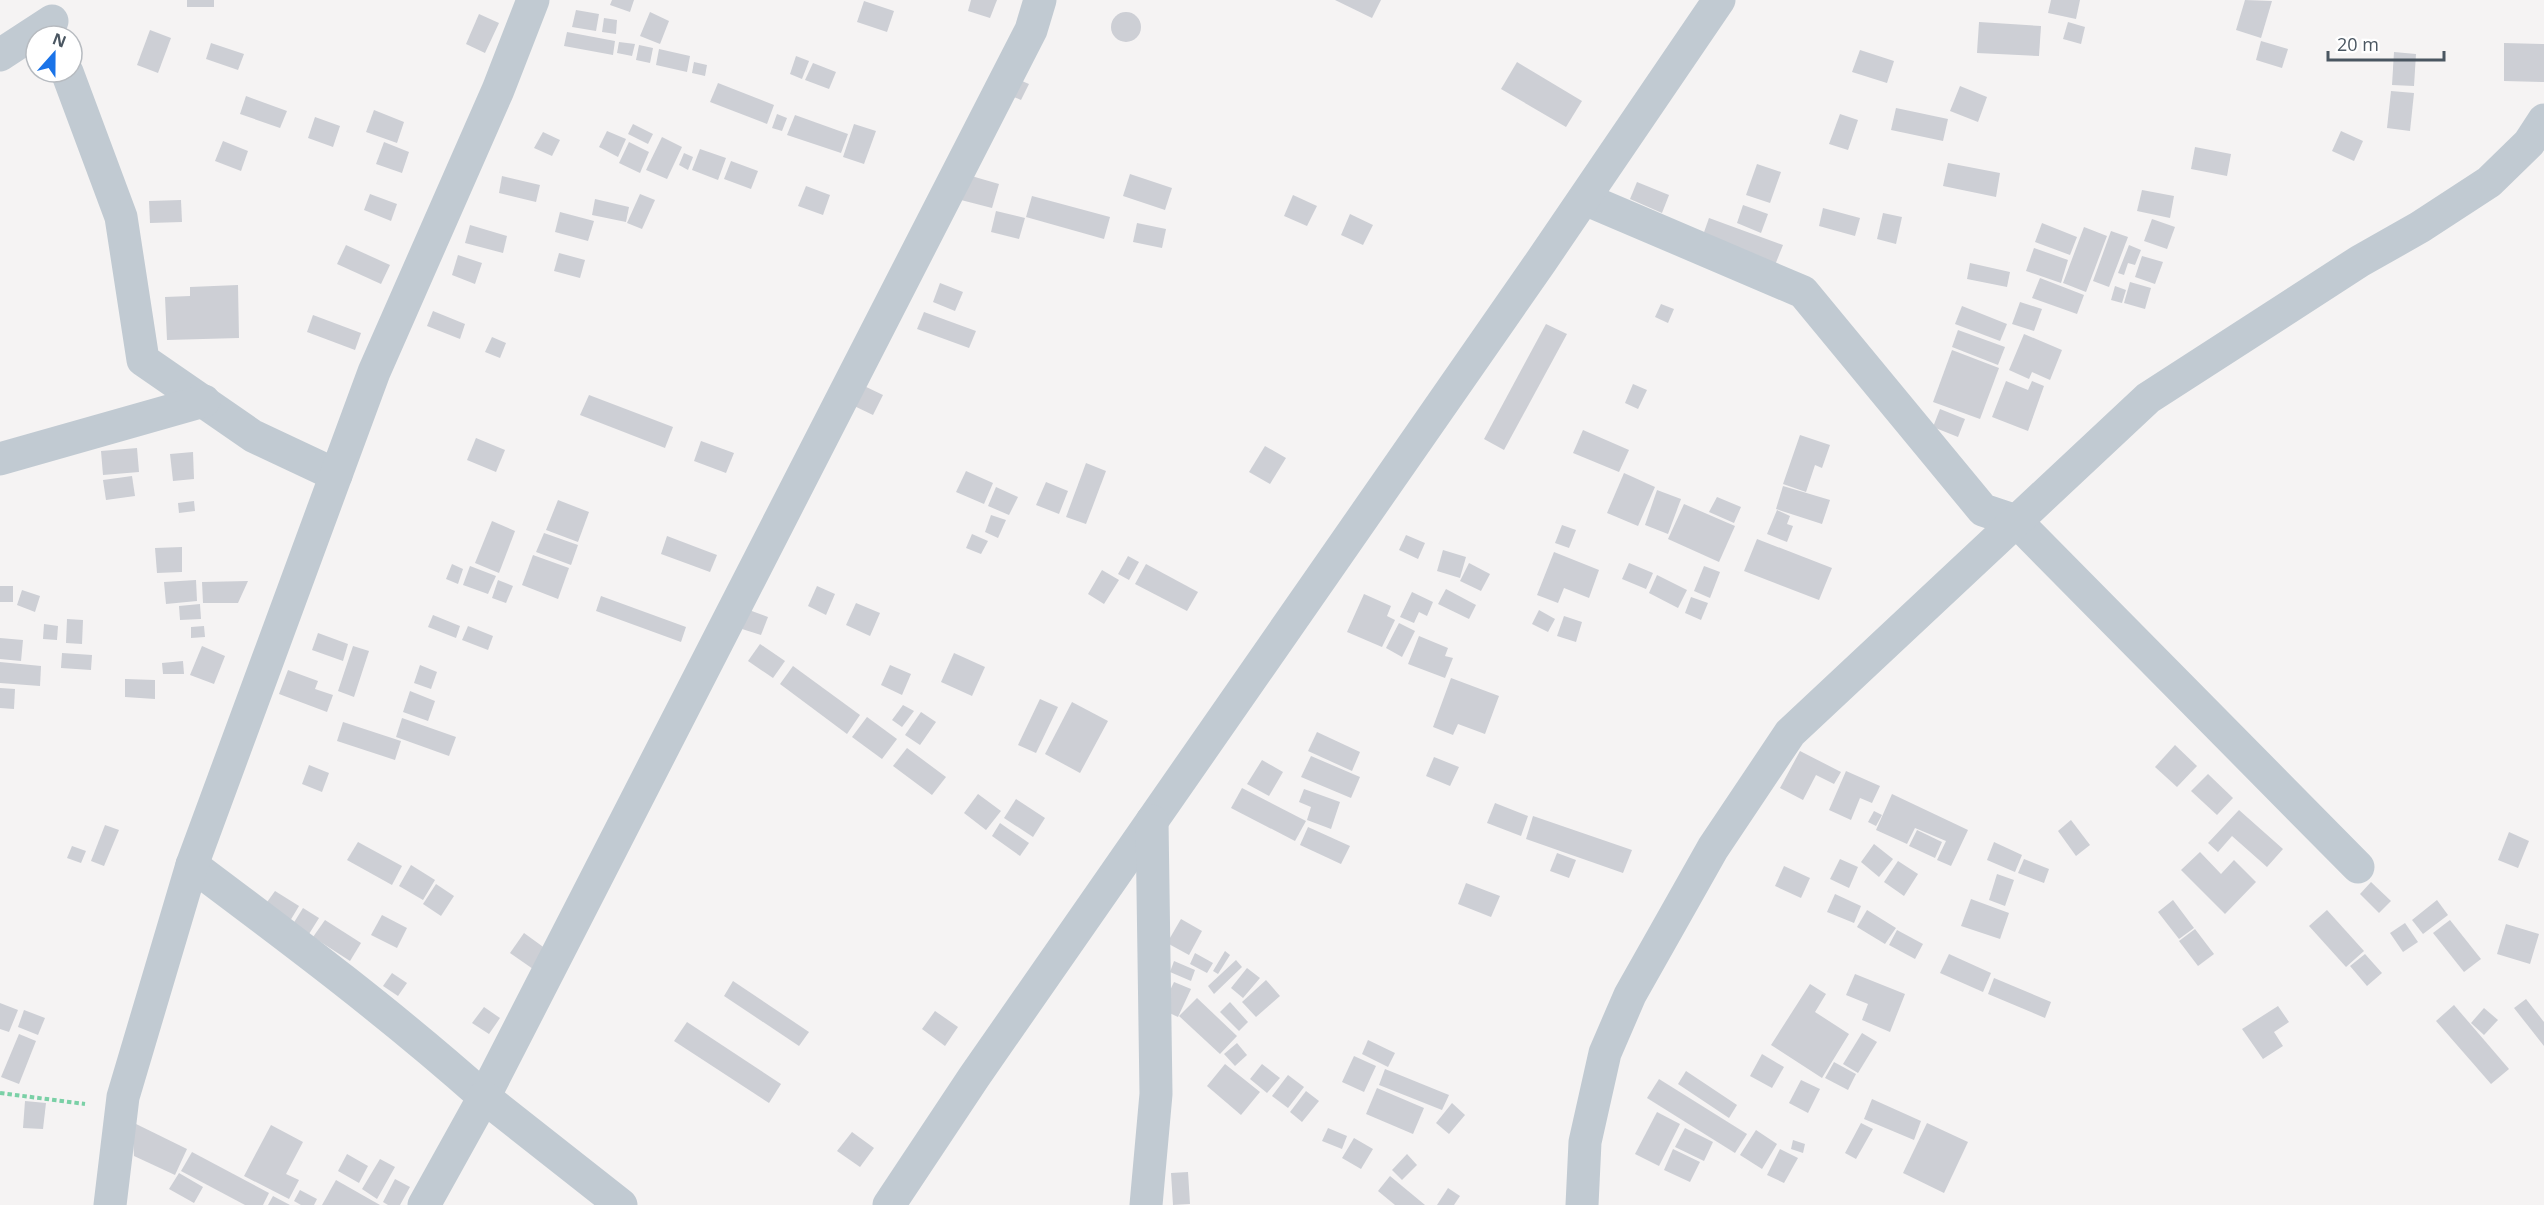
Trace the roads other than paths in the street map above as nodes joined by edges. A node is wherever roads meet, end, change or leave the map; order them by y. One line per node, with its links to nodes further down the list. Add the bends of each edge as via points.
1 (533, 0): 11 (street, via 498,90 374,372)
2 (1040, 0): 16 (street, via 1031,30 949,193)
3 (1719, 0): 8 (street)
4 (53, 19): 5 (street)
5 (0, 55)
6 (71, 84): 9 (street, via 121,217 143,360)
7 (2544, 120): 12 (street, via 2529,143 2489,182 2148,398)
8 (1585, 199): 12 (street, via 1803,292 1983,510); 13 (street)
9 (204, 401): 10 (street); 11 (street, via 253,436)
10 (0, 459)
11 (336, 475): 14 (street)
12 (2016, 521): 15 (street); 22 (street, via 1790,733 1713,848 1630,995 1605,1053 1585,1142)
13 (1152, 821): 20 (street); 21 (street, via 1156,1094)
14 (192, 865): 16 (street, via 334,971); 17 (street, via 126,1086)
15 (2358, 867)
16 (484, 1097): 18 (street); 19 (street)
17 (110, 1205)
18 (424, 1205)
19 (621, 1205)
20 (889, 1205)
21 (1146, 1205)
22 (1582, 1205)

